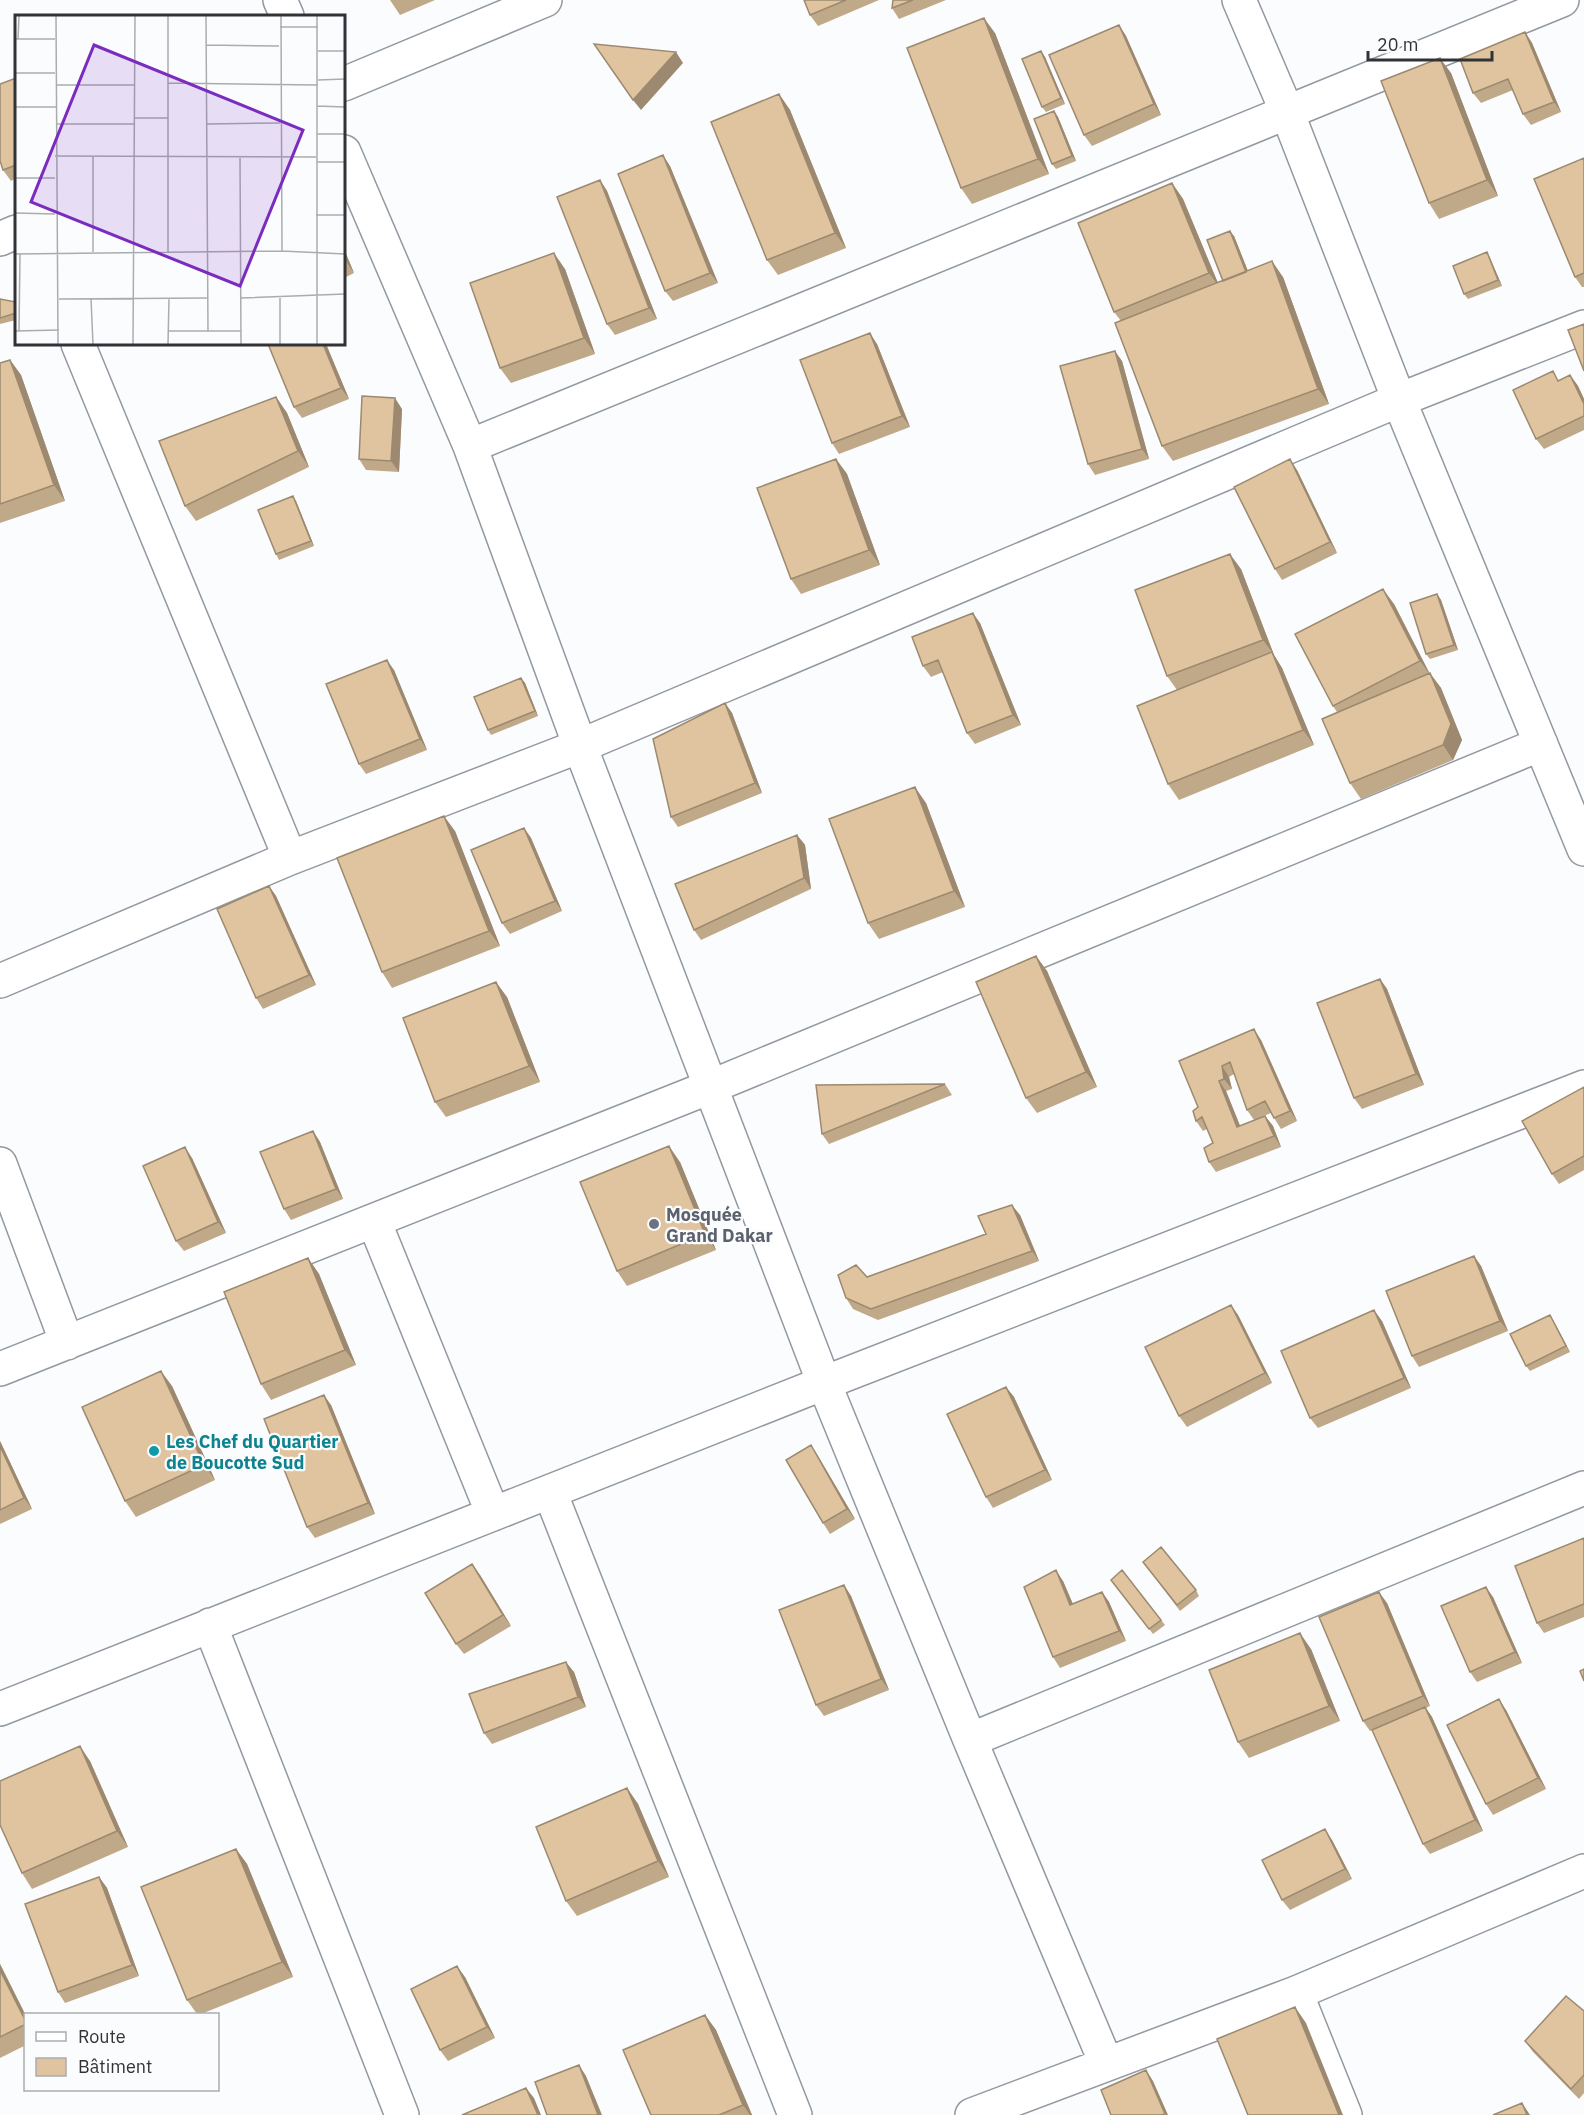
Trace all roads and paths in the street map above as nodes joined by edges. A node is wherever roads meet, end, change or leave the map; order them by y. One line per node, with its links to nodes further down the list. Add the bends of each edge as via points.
1 (280, 0): 5 (street)
2 (545, 0): 6 (street)
3 (1239, 0): 7 (street)
4 (1562, 0): 7 (street)
5 (287, 15)
6 (345, 84)
7 (1287, 112): 13 (street); 14 (street)
8 (345, 154): 14 (street)
9 (15, 232): 10 (street)
10 (0, 239)
11 (1584, 327): 13 (street)
12 (78, 345): 18 (street)
13 (1399, 400): 15 (street); 16 (street)
14 (470, 446): 16 (street)
15 (1541, 744): 17 (street); 20 (street)
16 (580, 746): 18 (street); 20 (street)
17 (1584, 849)
18 (290, 858): 19 (street)
19 (0, 981)
20 (710, 1087): 23 (street); 26 (street)
21 (1584, 1087): 26 (street)
22 (0, 1164): 24 (street)
23 (374, 1221): 24 (street); 29 (street)
24 (67, 1343): 25 (street)
25 (0, 1369)
26 (824, 1383): 28 (street); 32 (street)
27 (1584, 1488): 32 (street)
28 (549, 1492): 29 (street); 37 (street)
29 (493, 1514): 30 (street)
30 (210, 1625): 31 (street); 36 (street)
31 (0, 1709)
32 (970, 1740): 35 (street)
33 (1584, 1871): 34 (street)
34 (1296, 1993): 35 (street); 39 (street)
35 (1106, 2063): 38 (street)
36 (402, 2115)
37 (795, 2115)
38 (972, 2115)
39 (1345, 2115)

